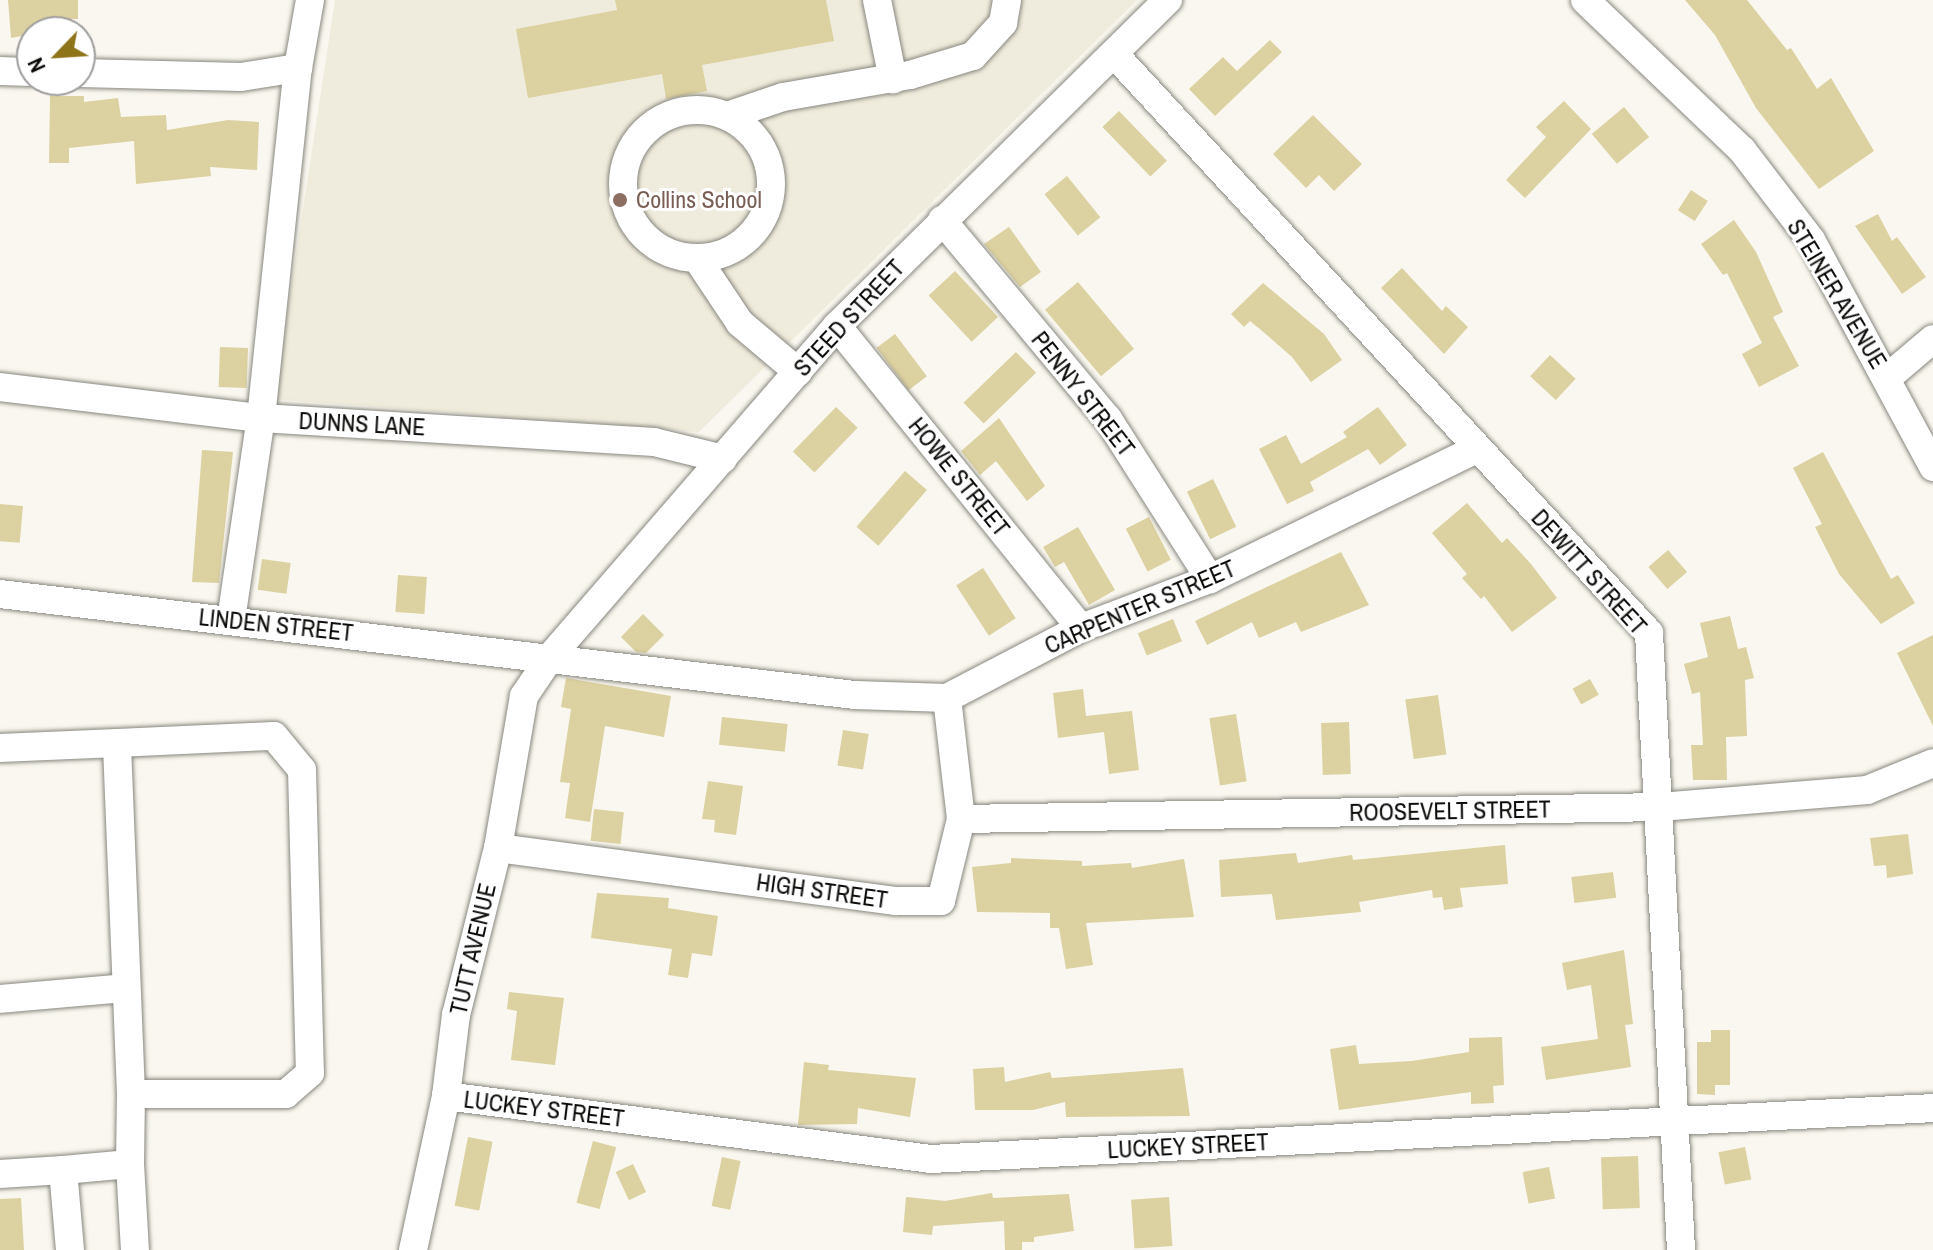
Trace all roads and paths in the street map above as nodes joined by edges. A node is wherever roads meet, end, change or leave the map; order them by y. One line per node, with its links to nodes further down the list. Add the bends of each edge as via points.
1 (310, 0): 7 (street)
2 (877, 0): 9 (street)
3 (1007, 0): 9 (street, via 1003,23 973,56)
4 (1168, 0): 6 (street, STEED STREET)
5 (1585, 0): 16 (street, STEINER AVENUE, via 1750,161 1811,240)
6 (1115, 55): 11 (street, STEED STREET); 19 (street, DEWITT STREET)
7 (298, 68): 8 (street, via 241,77); 18 (street)
8 (96, 73)
9 (893, 79): 10 (street, via 783,97)
10 (730, 115): 12 (street, via 762,145 773,184 762,223 732,252); 12 (street, via 669,112 637,136 625,159 621,193 629,219 665,253)
11 (942, 220): 13 (street, STEED STREET); 22 (street, PENNY STREET, via 1108,419)
12 (698, 260): 15 (street, via 740,323)
13 (837, 326): 15 (street, STEED STREET); 25 (street, HOWE STREET)
14 (1933, 339): 16 (street)
15 (798, 372): 20 (street, STEED STREET)
16 (1887, 378): 21 (street, STEINER AVENUE)
17 (0, 387): 18 (street, DUNNS LANE)
18 (261, 418): 20 (street, DUNNS LANE, via 654,442); 24 (street)
19 (1477, 449): 22 (street, CARPENTER STREET); 31 (street, DEWITT STREET, via 1649,633)
20 (723, 459): 26 (street, STEED STREET)
21 (1933, 467)
22 (1210, 579): 25 (street, CARPENTER STREET)
23 (0, 594): 24 (street, LINDEN STREET)
24 (231, 620): 26 (street, LINDEN STREET)
25 (1081, 628): 27 (street, CARPENTER STREET)
26 (551, 656): 27 (street, CARPENTER STREET, via 855,695); 33 (street, TUTT AVENUE, via 524,696)
27 (947, 698): 32 (street, HIGH STREET)
28 (117, 743): 29 (street); 34 (street); 36 (street, via 274,736 302,770 310,1073 286,1094)
29 (0, 748)
30 (1933, 763): 31 (street, ROOSEVELT STREET, via 1867,790)
31 (1660, 807): 32 (street, ROOSEVELT STREET); 39 (street, DEWITT STREET)
32 (961, 819): 33 (street, HIGH STREET, via 941,901 896,901)
33 (498, 848): 37 (street, TUTT AVENUE, via 456,1015)
34 (125, 988): 35 (street); 36 (street)
35 (0, 999)
36 (131, 1094): 40 (street)
37 (446, 1096): 39 (street, LUCKEY STREET, via 931,1159); 45 (street, TUTT AVENUE)
38 (1933, 1108): 39 (street, LUCKEY STREET)
39 (1673, 1122): 46 (street, DEWITT STREET)
40 (130, 1164): 41 (street); 44 (street)
41 (63, 1170): 42 (street); 43 (street)
42 (0, 1174)
43 (70, 1250)
44 (135, 1250)
45 (413, 1250)
46 (1681, 1250)

